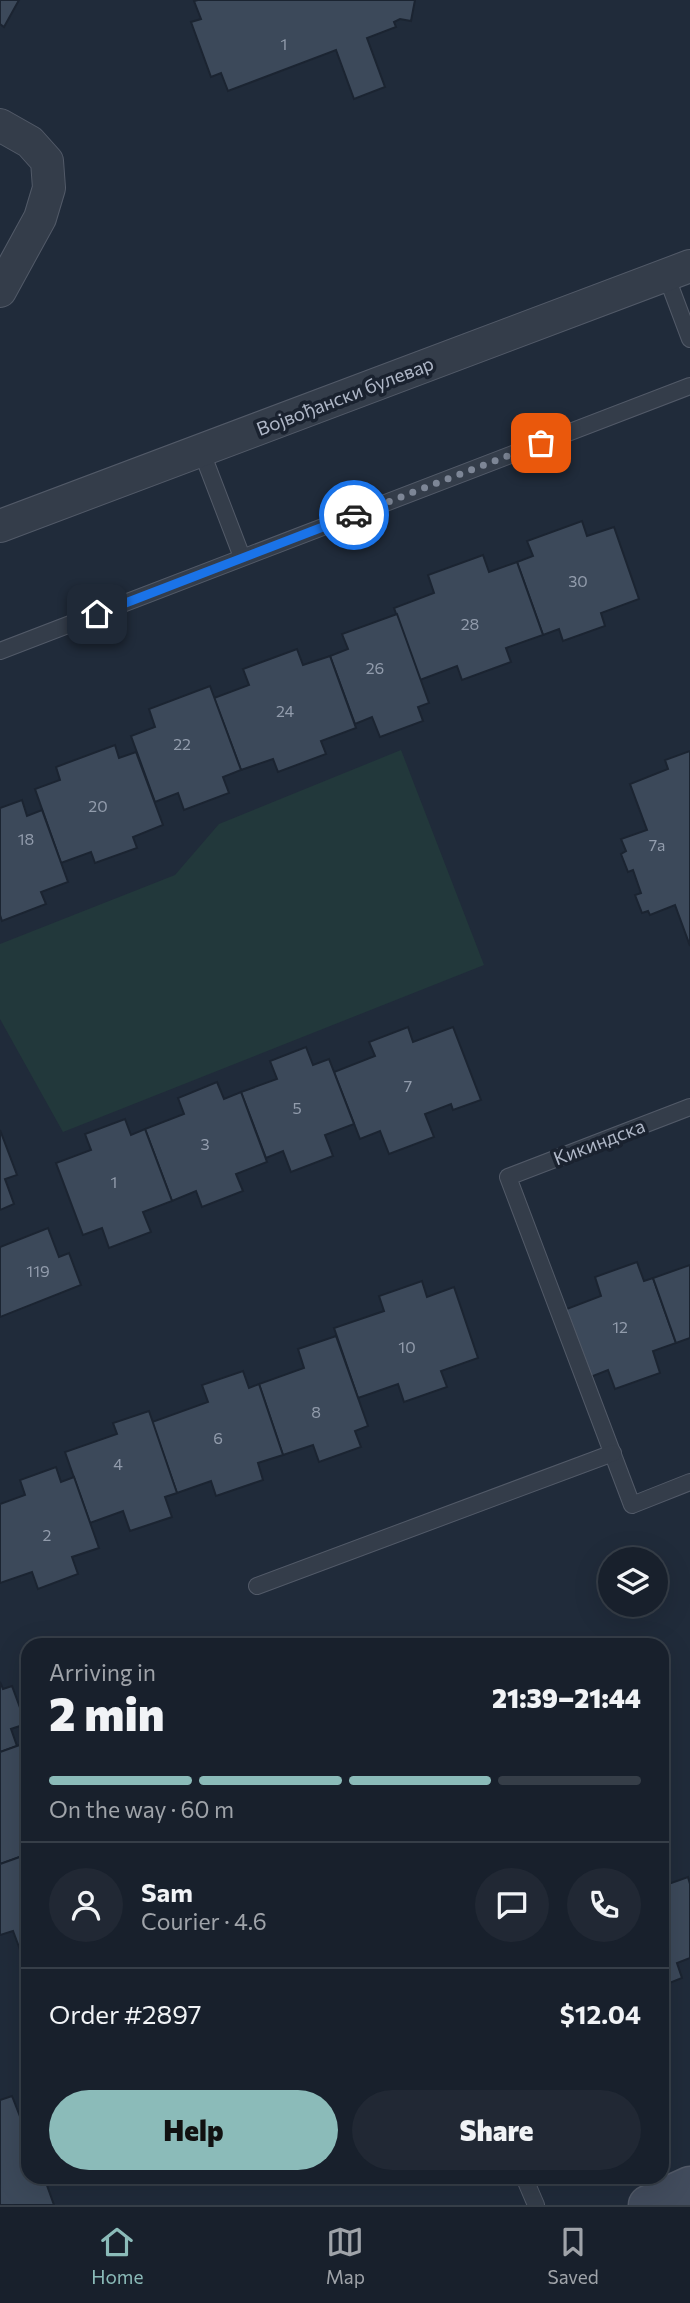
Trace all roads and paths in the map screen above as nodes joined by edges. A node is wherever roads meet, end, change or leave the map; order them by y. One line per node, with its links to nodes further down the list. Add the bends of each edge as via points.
1 (0, 125): 3 (street, via 30,142 47,161 49,188 40,218)
2 (678, 271): 4 (lane); 6 (street, Војвођански булевар)
3 (0, 291)
4 (690, 339)
5 (690, 386): 8 (lane)
6 (201, 450): 7 (street, Војвођански булевар); 8 (lane)
7 (0, 526)
8 (242, 557): 9 (lane)
9 (0, 651)
10 (690, 1107): 11 (lane, Кикиндска, via 508,1177)
11 (612, 1452): 12 (lane, via 632,1504); 13 (lane)
12 (690, 1482)
13 (257, 1587)
14 (527, 2184): 16 (lane)
15 (690, 2186): 17 (main road)
16 (536, 2205)
17 (648, 2205)

